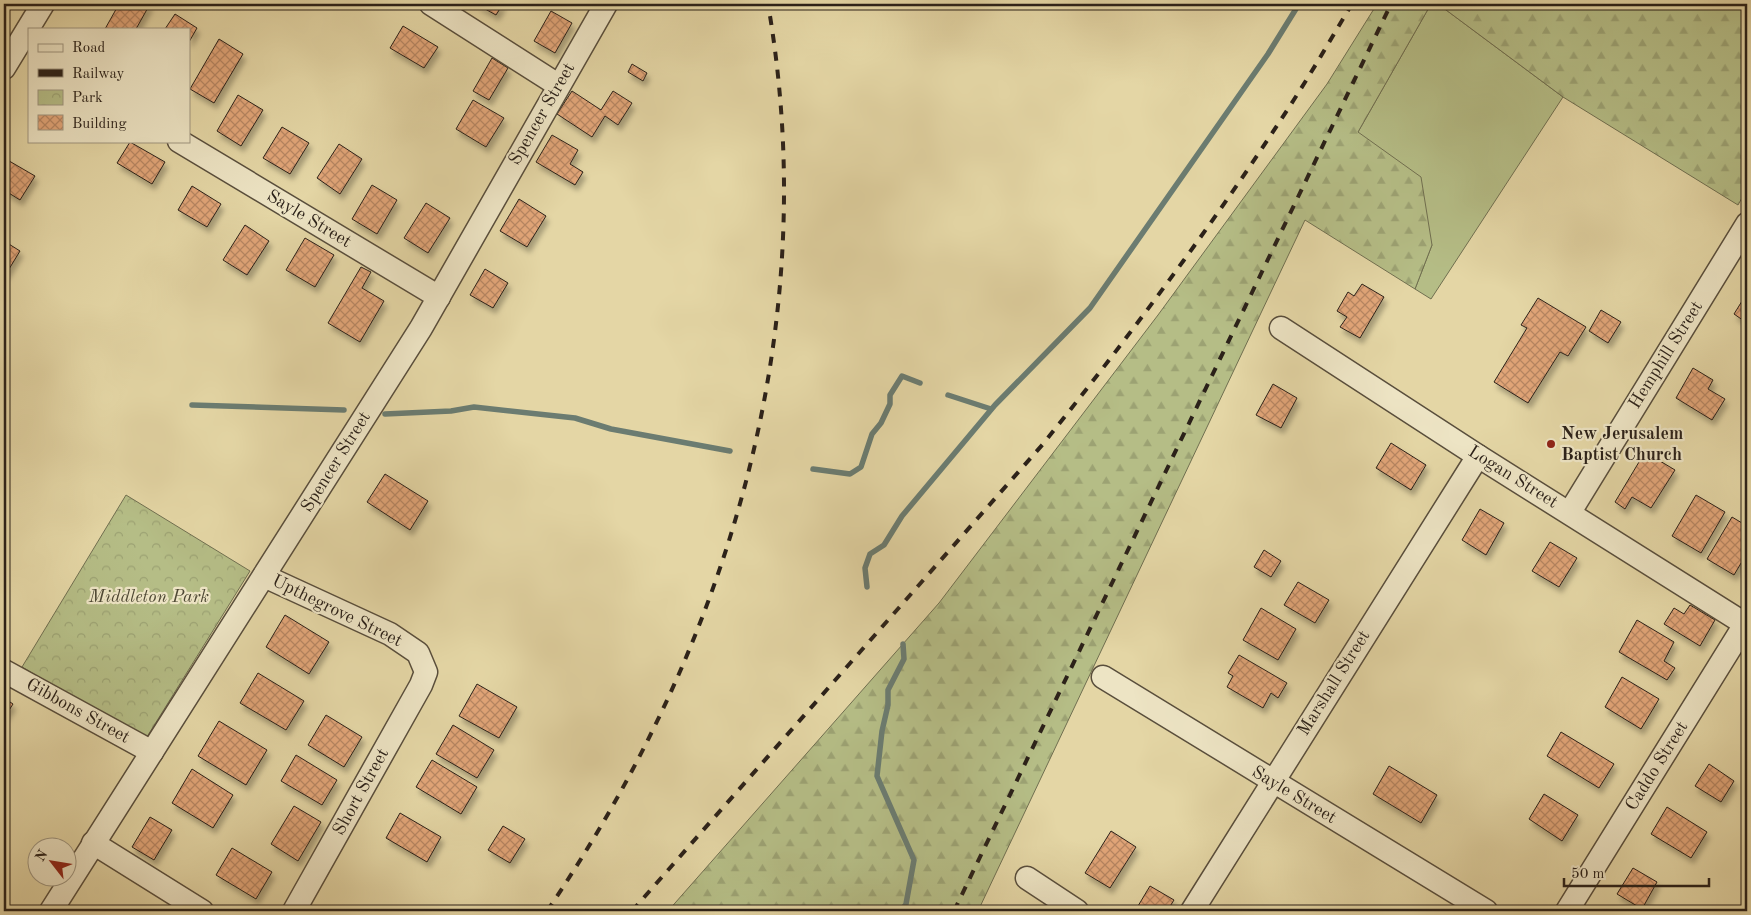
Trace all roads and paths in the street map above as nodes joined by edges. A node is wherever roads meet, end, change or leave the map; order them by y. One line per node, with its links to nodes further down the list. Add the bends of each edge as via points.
1 (43, 4): 4 (street)
2 (431, 4): 6 (street)
3 (606, 4): 6 (street, Spencer Street)
4 (17, 44): 5 (street)
5 (4, 68)
6 (558, 85): 9 (street, Spencer Street)
7 (180, 142): 9 (street, Sayle Street)
8 (1747, 224): 12 (street, Hemphill Street)
9 (439, 297): 13 (street, Spencer Street)
10 (1281, 328): 11 (street, Logan Street)
11 (1478, 456): 12 (street, Logan Street); 19 (street, Marshall Street)
12 (1570, 512): 14 (street, Logan Street)
13 (264, 576): 16 (street, Upthegrove Street, via 390,634 418,654); 18 (street, Spencer Street)
14 (1746, 622): 28 (street, Caddo Street)
15 (4, 671): 18 (street, Gibbons Street)
16 (426, 672): 24 (street, Short Street)
17 (1102, 677): 19 (street, Sayle Street)
18 (152, 752): 20 (street, Spencer Street)
19 (1272, 782): 26 (street, Marshall Street); 27 (street, Sayle Street)
20 (93, 843): 22 (street, Spencer Street); 23 (street)
21 (1027, 878): 25 (street)
22 (51, 911)
23 (202, 911)
24 (294, 911)
25 (1077, 911)
26 (1192, 911)
27 (1486, 911)
28 (1567, 911)

